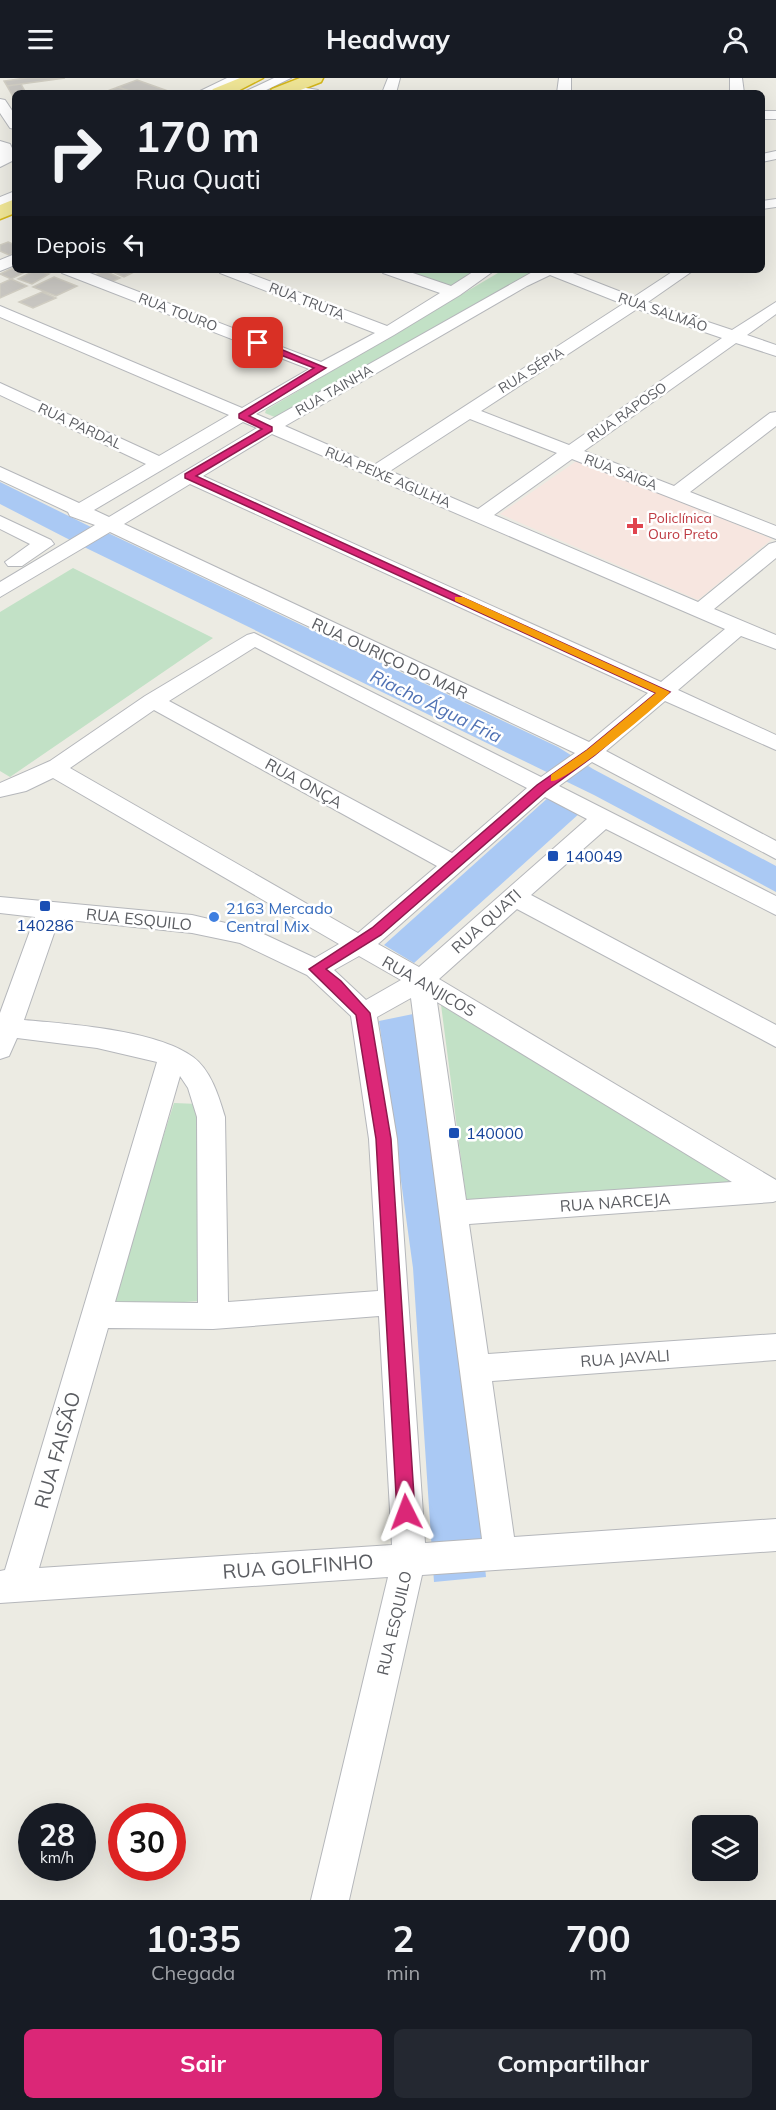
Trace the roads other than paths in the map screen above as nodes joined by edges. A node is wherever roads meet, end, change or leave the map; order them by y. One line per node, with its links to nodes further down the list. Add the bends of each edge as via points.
1 (238, 78): 5 (street)
2 (255, 78): 6 (highway)
3 (315, 78): 4 (highway)
4 (282, 89)
5 (210, 90)
6 (226, 90)
7 (0, 103): 8 (street)
8 (12, 121)
9 (0, 145): 10 (street, via 9,156)
10 (0, 163)
11 (76, 273): 25 (street, RUA TOURO)
12 (234, 273): 22 (street, RUA TRUTA)
13 (398, 273): 18 (street)
14 (482, 273): 18 (street, RUA TAINHA)
15 (543, 273): 30 (street, RUA TAINHA)
16 (558, 273): 19 (street, RUA SALMÃO)
17 (681, 273): 19 (street, RUA SÉPIA)
18 (454, 292): 22 (street, RUA TAINHA)
19 (636, 303): 23 (street, RUA SALMÃO); 27 (street, RUA SÉPIA)
20 (776, 307): 23 (street, RUA RAPOSO)
21 (0, 311): 28 (street, RUA PEIXE AGULHA)
22 (388, 332): 25 (street, RUA TAINHA)
23 (734, 336): 24 (street, RUA SALMÃO); 31 (street, RUA RAPOSO)
24 (776, 351)
25 (322, 368): 28 (street, RUA TAINHA)
26 (0, 388): 32 (street, RUA PARDAL)
27 (466, 411): 31 (street, RUA SAIGA); 33 (street, RUA SÉPIA)
28 (242, 416): 30 (street, RUA PEIXE AGULHA); 32 (street, RUA TAINHA)
29 (776, 417): 36 (street)
30 (269, 428): 33 (street, RUA PEIXE AGULHA); 35 (street, RUA TAINHA)
31 (570, 452): 36 (street, RUA SAIGA); 38 (street, RUA RAPOSO)
32 (159, 463): 37 (street, RUA TAINHA)
33 (377, 471): 38 (street, RUA PEIXE AGULHA)
34 (0, 474): 37 (street, RUA OURIÇO DO MAR)
35 (189, 476): 40 (street, RUA TAINHA); 48 (street)
36 (676, 494): 41 (street, RUA SAIGA)
37 (77, 512): 40 (street, RUA OURIÇO DO MAR)
38 (479, 517): 45 (street, RUA PEIXE AGULHA)
39 (0, 522): 43 (street, via 44,544)
40 (105, 527): 44 (street, RUA TAINHA); 51 (street, RUA OURIÇO DO MAR)
41 (776, 533)
42 (776, 548): 45 (street)
43 (5, 562)
44 (0, 591)
45 (700, 610): 46 (street, RUA PEIXE AGULHA)
46 (738, 628): 47 (street, RUA PEIXE AGULHA); 48 (street)
47 (776, 643)
48 (664, 692): 50 (street); 51 (street)
49 (153, 701): 52 (street); 53 (street, via 254,639); 57 (street, RUA ONÇA)
50 (776, 743)
51 (587, 755): 53 (street); 56 (street, RUA OURIÇO DO MAR)
52 (53, 768): 54 (street, via 15,788); 62 (street, RUA ANJICOS)
53 (545, 787): 55 (street); 57 (street)
54 (0, 790)
55 (595, 814): 58 (street, RUA QUATI); 60 (street)
56 (776, 850)
57 (454, 865): 62 (street)
58 (513, 896): 64 (street, RUA QUATI); 67 (street)
59 (0, 905): 61 (street, RUA ESQUILO)
60 (776, 906)
61 (50, 909): 63 (street, RUA ESQUILO, via 192,924 246,936); 66 (street)
62 (358, 945): 63 (street); 64 (street, RUA ANJICOS)
63 (316, 969): 65 (street, RUA ESQUILO)
64 (422, 980): 65 (street, RUA QUATI); 69 (street, RUA ANJICOS); 70 (street)
65 (363, 1013): 71 (street, RUA ESQUILO, via 383,1139)
66 (3, 1035): 68 (street, via 151,1048)
67 (776, 1037)
68 (172, 1057): 72 (street, RUA FAISÃO); 73 (street, via 185,1065 206,1096 211,1117)
69 (773, 1191): 70 (street, RUA NARCEJA)
70 (454, 1213): 75 (street)
71 (394, 1302): 73 (street); 78 (street, RUA ESQUILO)
72 (97, 1315): 73 (street); 79 (street, RUA FAISÃO)
73 (213, 1316)
74 (776, 1347): 75 (street, RUA JAVALI)
75 (474, 1369): 77 (street)
76 (776, 1535): 77 (street, RUA GOLFINHO)
77 (495, 1553): 78 (street, RUA GOLFINHO)
78 (413, 1558): 79 (street, RUA GOLFINHO); 80 (street, RUA ESQUILO)
79 (9, 1586)
80 (330, 1900)

